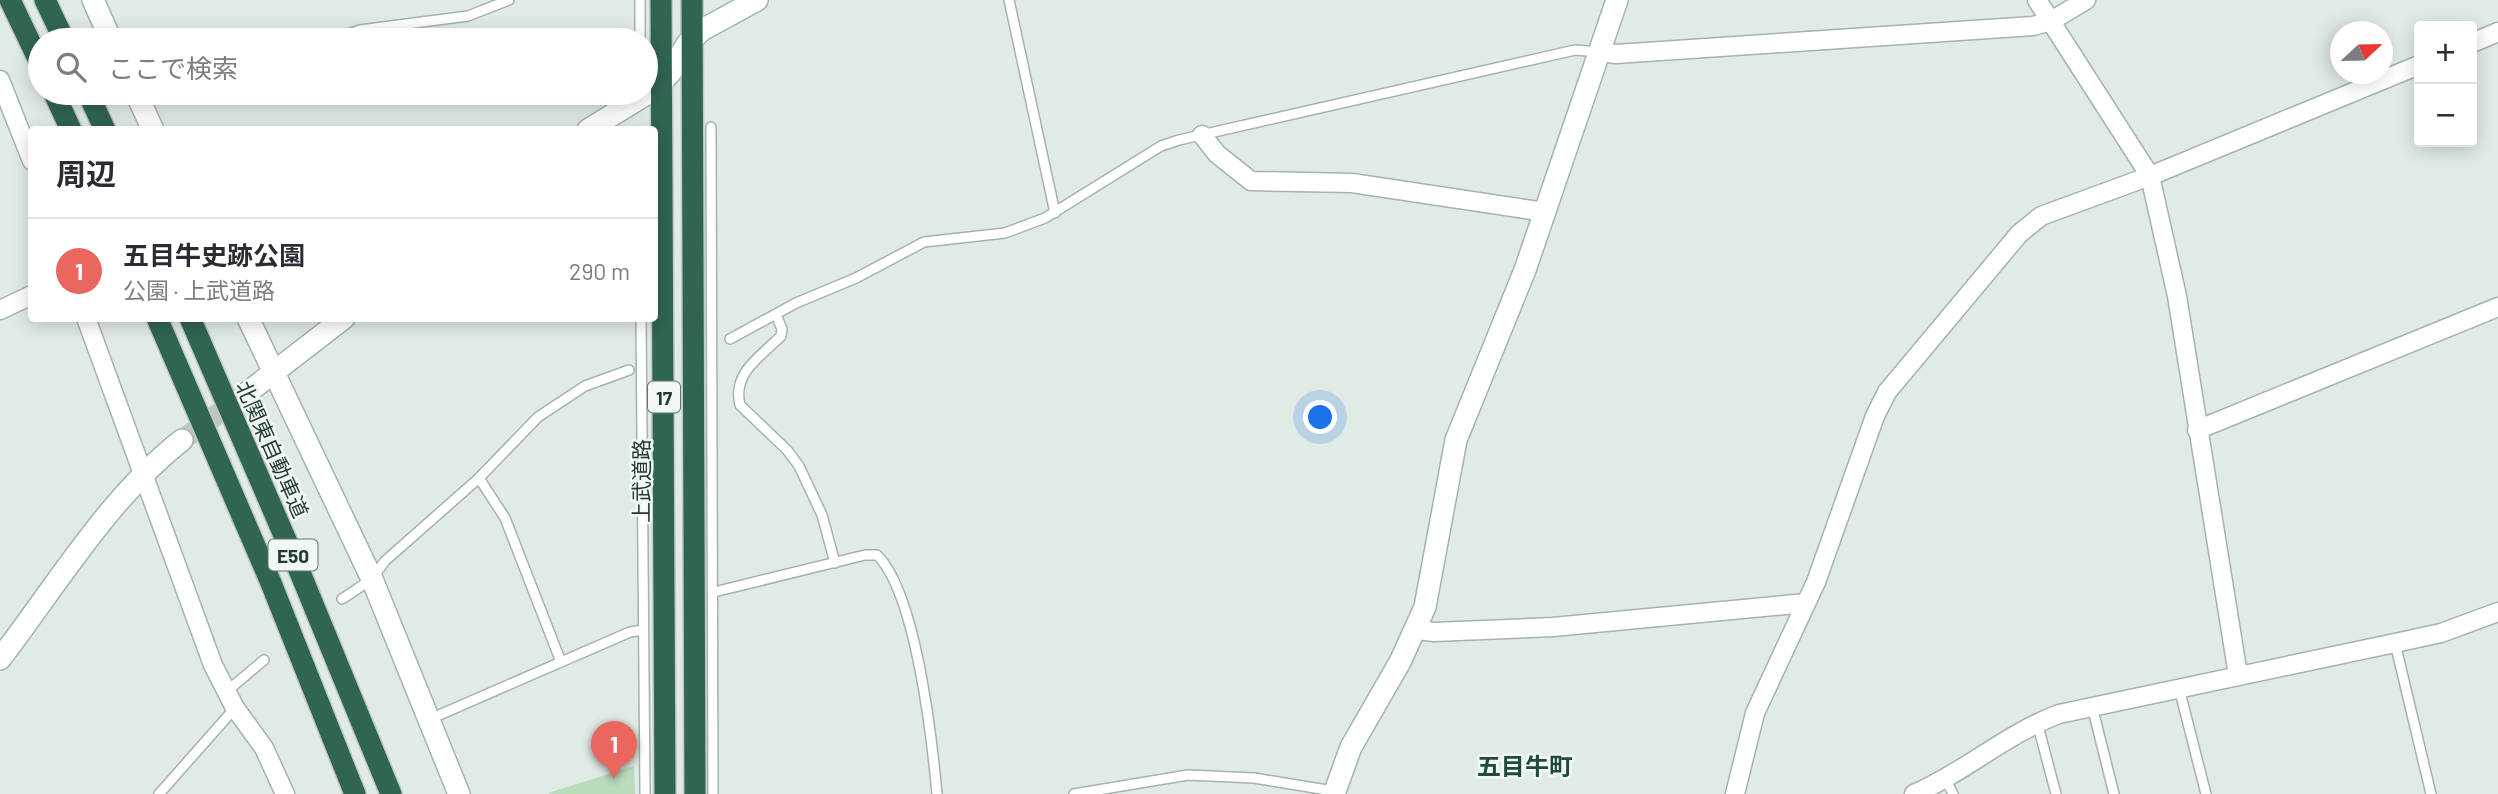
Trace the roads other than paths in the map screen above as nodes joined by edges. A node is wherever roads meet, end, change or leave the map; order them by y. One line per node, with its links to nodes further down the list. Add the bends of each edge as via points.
1 (10, 0): 19 (highway)
2 (45, 0): 14 (highway)
3 (93, 0): 15 (street)
4 (509, 0): 16 (lane, via 468,16)
5 (640, 0): 17 (lane)
6 (661, 0): 25 (highway, 上武道路 / 17)
7 (692, 0): 20 (highway, 17)
8 (757, 0): 20 (street)
9 (1009, 0): 40 (lane)
10 (1617, 0): 22 (street)
11 (2037, 0): 13 (street)
12 (2086, 0): 13 (street)
13 (2051, 21): 22 (street, via 2034,26); 38 (street)
14 (58, 28)
15 (106, 28)
16 (375, 28)
17 (640, 28)
18 (2498, 32): 21 (street)
19 (28, 38)
20 (692, 38): 25 (street); 41 (highway, 17)
21 (2477, 41)
22 (1600, 52): 36 (lane, via 1575,50); 39 (street)
23 (2414, 67): 38 (street)
24 (0, 80): 37 (street)
25 (662, 81): 26 (street); 57 (highway, 上武道路 / 17)
26 (658, 85)
27 (60, 105): 31 (highway)
28 (94, 105): 32 (highway)
29 (142, 105): 33 (street)
30 (629, 105): 34 (street)
31 (69, 126)
32 (103, 126)
33 (151, 126)
34 (595, 126)
35 (711, 127): 41 (lane)
36 (1202, 135): 39 (street, via 1217,154 1251,181 1352,183); 40 (lane, via 1161,146)
37 (28, 151)
38 (2150, 176): 58 (street, via 2177,296); 66 (street, via 2041,216 2019,234 1887,392 1874,416)
39 (1545, 212): 69 (street, via 1455,440 1430,585)
40 (1055, 213): 45 (lane, via 1005,233 925,242)
41 (702, 290): 64 (lane); 90 (highway, 17)
42 (28, 297): 44 (street)
43 (2498, 307): 58 (street)
44 (0, 310)
45 (776, 316): 52 (lane); 62 (lane, via 781,336 746,370 737,395 740,405 786,450 811,486)
46 (87, 322): 60 (street)
47 (159, 322): 85 (highway, E50)
48 (192, 322): 86 (highway, 北関東自動車道 / E50)
49 (250, 322): 54 (street)
50 (339, 322): 54 (street)
51 (641, 322): 56 (lane)
52 (730, 339)
53 (629, 370): 61 (lane, via 598,380 554,404)
54 (274, 372): 55 (street); 63 (street)
55 (247, 393)
56 (641, 403): 57 (lane); 68 (lane)
57 (664, 403): 89 (highway, 上武道路 / 17)
58 (2197, 430): 74 (street)
59 (182, 440): 60 (street)
60 (144, 473): 71 (street); 76 (street, via 209,657)
61 (479, 478): 63 (lane); 73 (lane, via 505,518)
62 (835, 563): 64 (lane); 92 (lane, via 872,554 886,566 921,672)
63 (372, 579): 65 (lane); 79 (street)
64 (714, 592): 91 (lane)
65 (342, 599)
66 (1806, 603): 69 (street, via 1553,627); 94 (street, via 1755,713)
67 (2498, 612): 70 (street, via 2441,633)
68 (643, 629): 73 (lane); 88 (lane)
69 (1417, 630): 82 (street, via 1352,747)
70 (2395, 643): 74 (street); 99 (lane)
71 (0, 659)
72 (264, 660): 76 (lane)
73 (561, 662): 79 (lane)
74 (2238, 675): 75 (street)
75 (2179, 688): 77 (street); 98 (lane)
76 (226, 692): 78 (street)
77 (2091, 706): 80 (street); 97 (lane)
78 (236, 708): 83 (lane); 84 (street, via 264,748)
79 (430, 719): 87 (street)
80 (2037, 722): 81 (street, via 1995,745); 96 (lane)
81 (1949, 786): 95 (street)
82 (1335, 793): 93 (lane, via 1254,778 1200,775)
83 (159, 794)
84 (285, 794)
85 (355, 794)
86 (391, 794)
87 (459, 794)
88 (645, 794)
89 (665, 794)
90 (695, 794)
91 (713, 794)
92 (937, 794)
93 (1074, 794)
94 (1735, 794)
95 (1914, 794)
96 (2056, 794)
97 (2114, 794)
98 (2206, 794)
99 (2431, 794)

